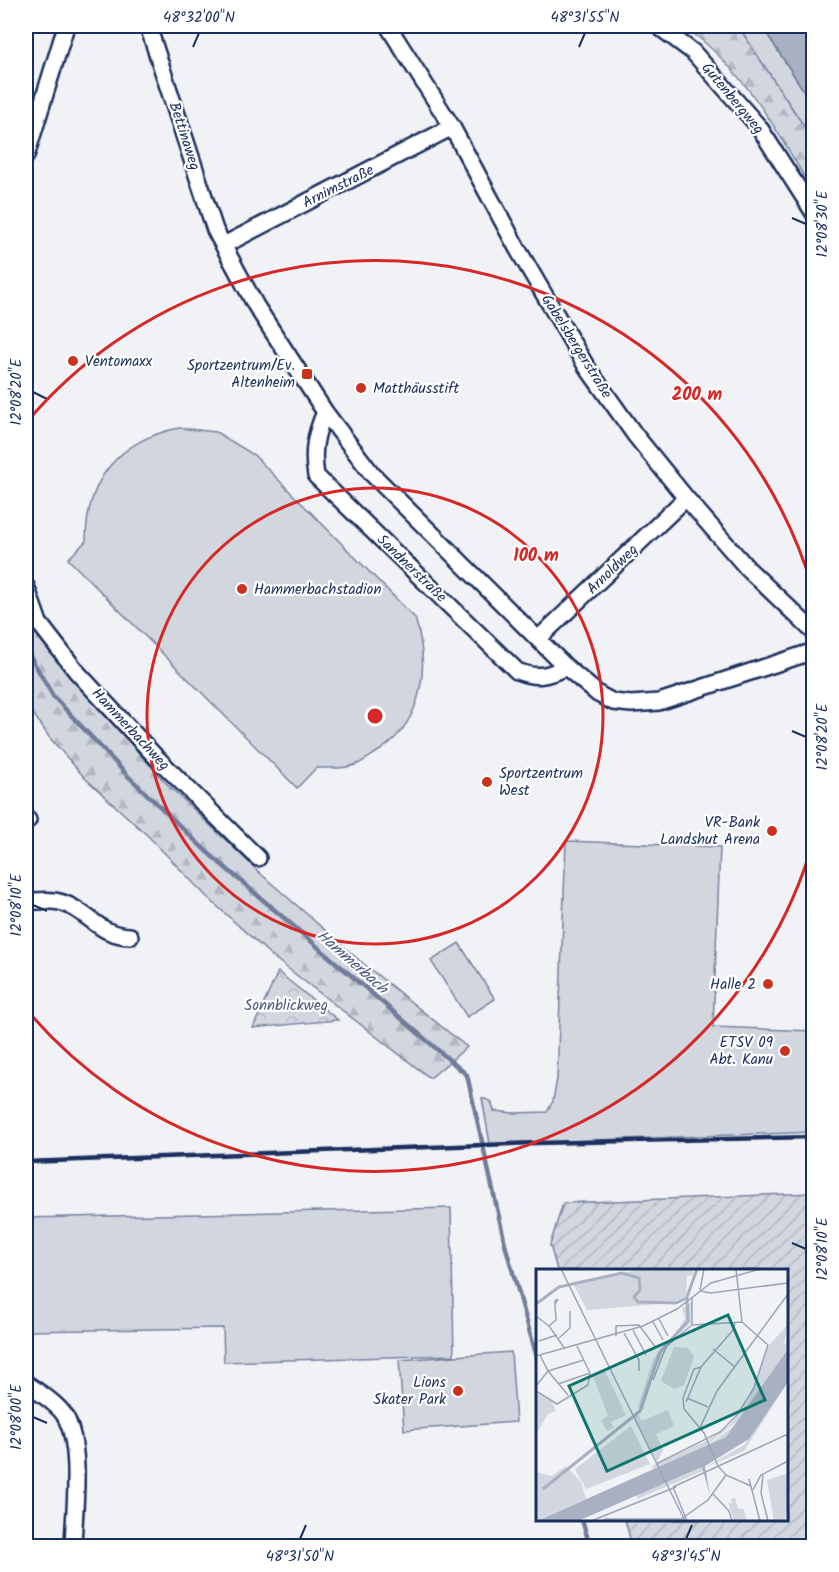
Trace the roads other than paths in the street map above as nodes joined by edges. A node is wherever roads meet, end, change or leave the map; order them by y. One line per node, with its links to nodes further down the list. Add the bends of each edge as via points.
1 (66, 26): 6 (street)
2 (148, 26): 8 (street, Bettinaweg, via 215,230)
3 (388, 26): 5 (street, Gabelsbergerstraße)
4 (658, 26): 7 (street, Gutenbergweg, via 693,52 759,127)
5 (453, 128): 8 (street, Arnimstraße); 10 (street, Gabelsbergerstraße, via 586,366)
6 (26, 156)
7 (813, 213)
8 (224, 245): 9 (street, via 256,306)
9 (325, 412): 13 (street, via 372,474); 15 (street, Sandnerstraße, via 316,434 315,476 517,671 531,676 550,675)
10 (686, 498): 12 (street, Gabelsbergerstraße); 13 (street, Arnoldweg)
11 (26, 586): 16 (street, Hammerbachweg, via 39,623 77,672)
12 (813, 633)
13 (538, 639): 15 (street)
14 (813, 651): 15 (street, via 659,702 631,704 613,702 598,694)
15 (566, 667)
16 (258, 858)
17 (26, 902): 18 (street, via 66,904 100,928 116,936)
18 (130, 936)
19 (26, 1383): 20 (street, via 64,1415 76,1447)
20 (73, 1546)

